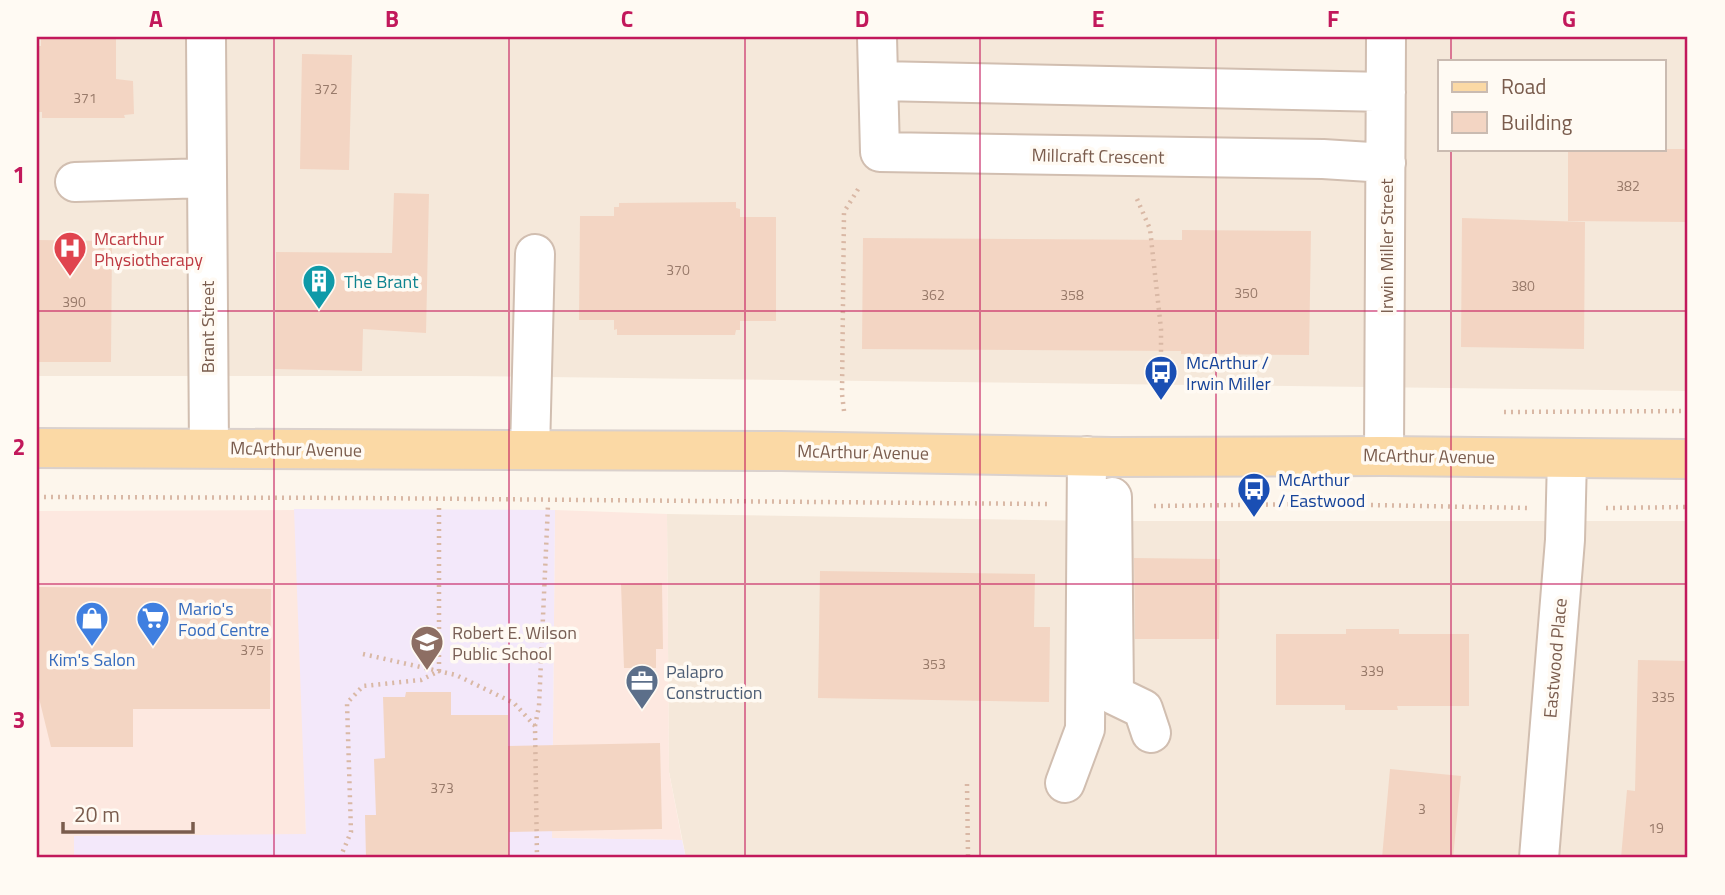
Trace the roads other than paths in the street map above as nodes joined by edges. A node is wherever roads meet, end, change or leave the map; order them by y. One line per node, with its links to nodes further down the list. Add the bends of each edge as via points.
1 (206, 37): 7 (street, Brant Street)
2 (877, 37): 4 (street)
3 (1386, 37): 5 (street, Irwin Miller Street)
4 (879, 82): 5 (street); 6 (street, Millcraft Crescent, via 880,152)
5 (1386, 92): 6 (street, Irwin Miller Street)
6 (1386, 163): 14 (street, Irwin Miller Street)
7 (207, 178): 8 (street); 11 (street, Brant Street)
8 (75, 182)
9 (535, 254): 12 (street)
10 (37, 448): 11 (main road, McArthur Avenue)
11 (209, 449): 12 (main road, McArthur Avenue)
12 (530, 450): 13 (main road, McArthur Avenue)
13 (1099, 456): 14 (main road, McArthur Avenue); 17 (street)
14 (1384, 456): 15 (main road, McArthur Avenue)
15 (1567, 458): 16 (main road, McArthur Avenue); 20 (street, Eastwood Place, via 1565,540)
16 (1688, 459)
17 (1099, 505): 18 (street, via 1114,695 1143,709); 19 (street, via 1084,729)
18 (1151, 733)
19 (1065, 783)
20 (1539, 858)

